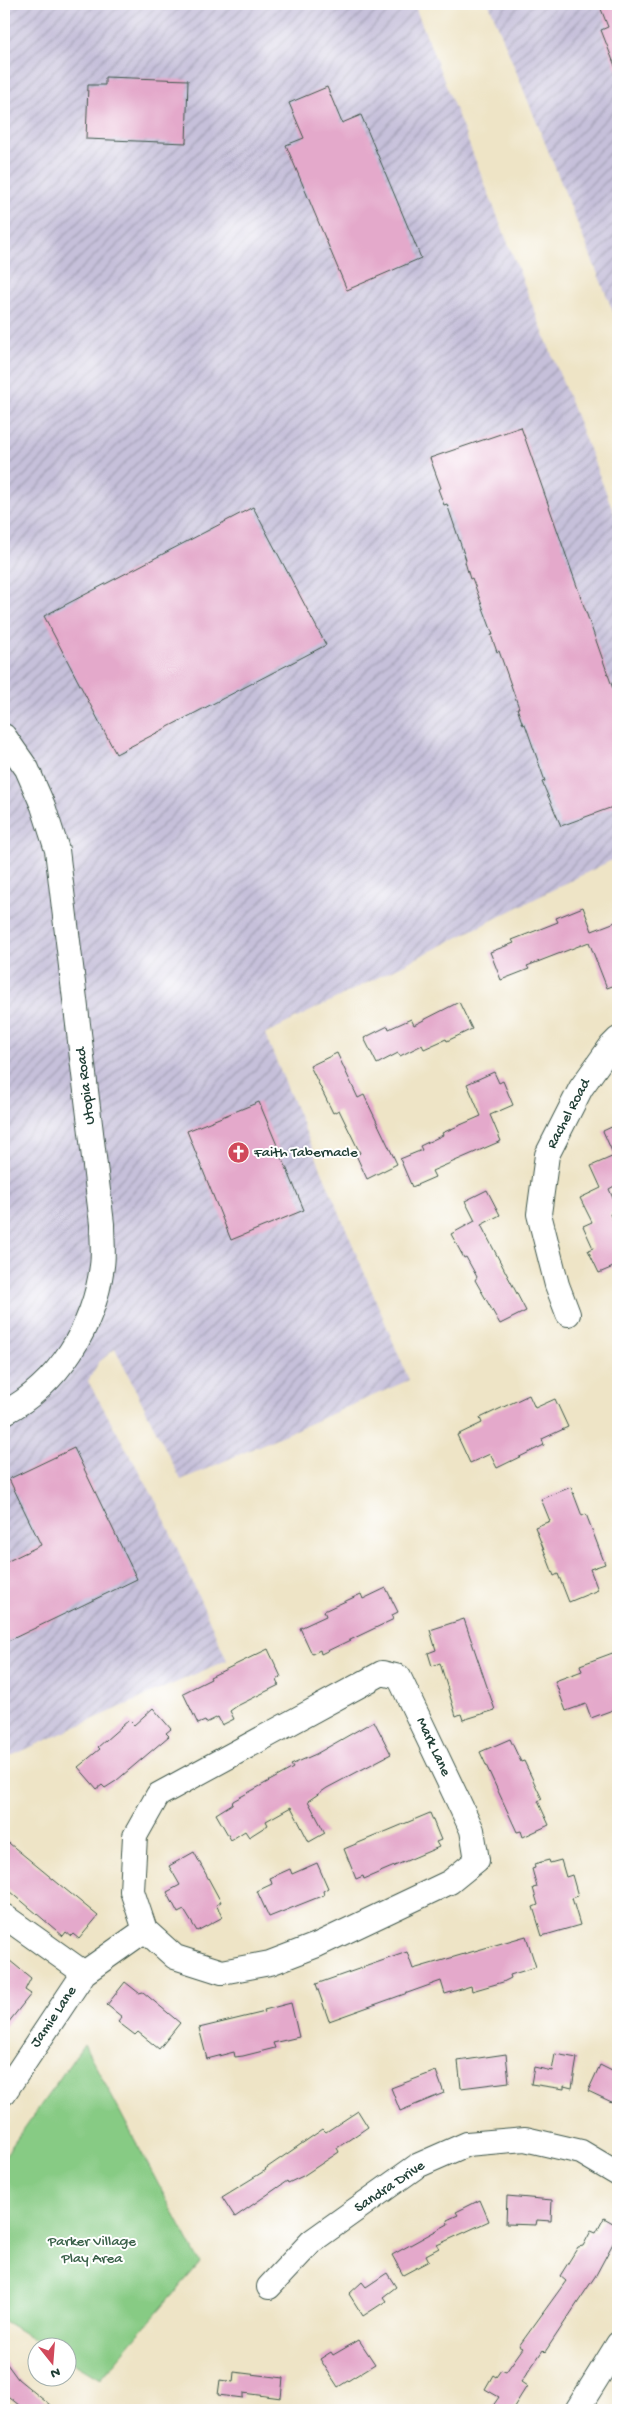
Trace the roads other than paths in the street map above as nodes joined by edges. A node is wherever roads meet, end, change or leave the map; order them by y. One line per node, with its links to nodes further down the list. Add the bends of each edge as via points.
1 (4, 736): 4 (street, Utopia Road, via 27,768 57,850 102,1224 102,1265 95,1301 77,1344 50,1378)
2 (618, 1039): 3 (street, Rachel Road, via 581,1088 547,1156 539,1214)
3 (568, 1314)
4 (4, 1413)
5 (4, 1916): 7 (street, Jamie Lane)
6 (145, 1930): 6 (street, Mark Lane, via 175,1957 222,1972 270,1963 317,1945 450,1882 477,1860 472,1830 399,1677 382,1672 158,1795 134,1836 132,1891); 7 (street)
7 (84, 1973): 8 (street, Jamie Lane)
8 (4, 2093)
9 (618, 2174): 10 (street, Sandra Drive, via 581,2152 525,2139 467,2144 417,2166 320,2236)
10 (269, 2288)
11 (618, 2344): 12 (street)
12 (577, 2410)

